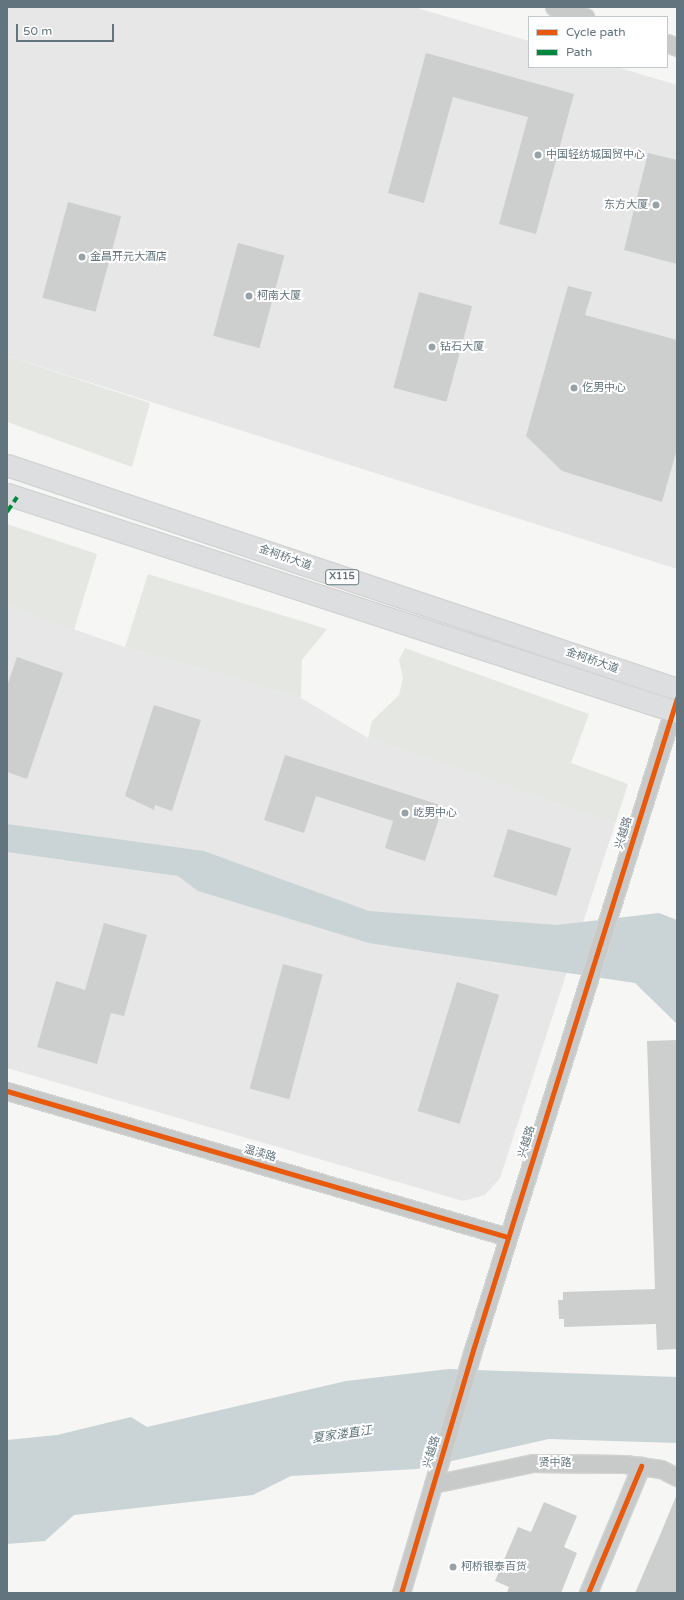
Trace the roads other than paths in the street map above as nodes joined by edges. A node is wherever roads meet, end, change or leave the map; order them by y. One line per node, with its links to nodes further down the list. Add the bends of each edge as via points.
1 (554, 7): 2 (street)
2 (582, 16)
3 (7, 465): 5 (main road, 金柯桥大道 / X115)
4 (7, 494): 6 (main road, 金柯桥大道 / X115)
5 (677, 689)
6 (676, 707): 8 (street, 兴越路, via 612,902)
7 (7, 1091): 8 (street, 温渎路)
8 (508, 1237): 11 (street, 兴越路)
9 (641, 1466): 10 (street, 贤中路); 11 (street, 贤中路, via 533,1463); 13 (street)
10 (677, 1477)
11 (434, 1479): 12 (street, 兴越路)
12 (401, 1593)
13 (588, 1593)

